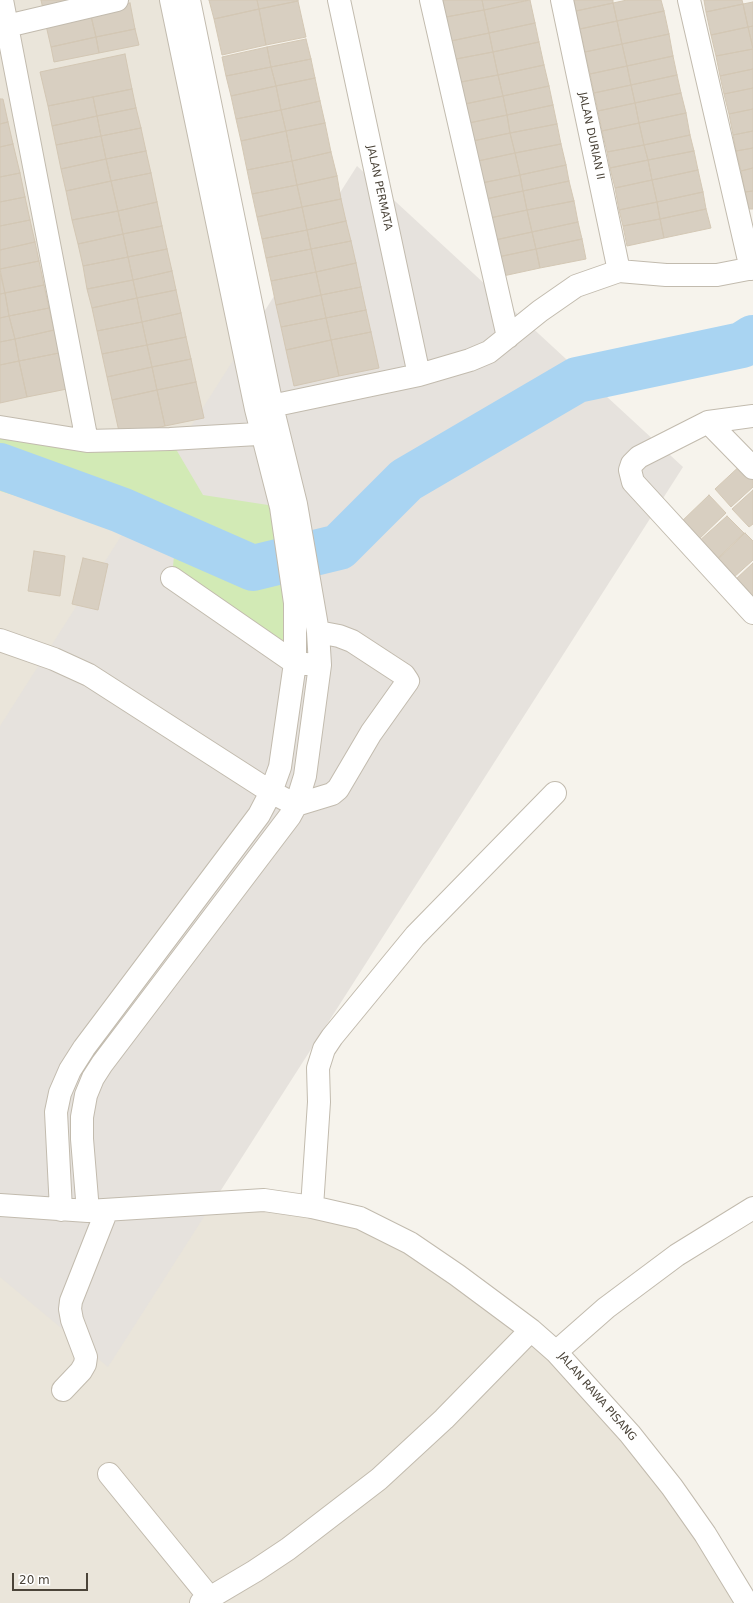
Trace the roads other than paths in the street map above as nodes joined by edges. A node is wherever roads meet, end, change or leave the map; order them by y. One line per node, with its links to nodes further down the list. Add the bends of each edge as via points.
1 (2, 0): 9 (street)
2 (117, 0): 9 (street)
3 (171, 0): 14 (street)
4 (189, 0): 14 (street)
5 (339, 0): 13 (street, JALAN PERMATA)
6 (431, 0): 12 (street)
7 (562, 0): 11 (street, JALAN DURIAN II)
8 (689, 0): 10 (street)
9 (7, 26): 19 (street)
10 (752, 268): 11 (street, via 717,275 666,275)
11 (619, 271): 12 (street, via 576,286)
12 (508, 337): 13 (street, via 489,352)
13 (419, 375): 14 (street)
14 (264, 408): 18 (street)
15 (753, 416): 16 (street)
16 (708, 422): 20 (street); 23 (street, via 639,457 632,464 630,474 633,482)
17 (0, 427): 19 (street)
18 (270, 434): 19 (street); 22 (street, via 289,506)
19 (87, 440)
20 (753, 468)
21 (172, 578): 26 (street)
22 (304, 602): 24 (street); 26 (street)
23 (753, 613)
24 (318, 632): 27 (street); 30 (street, via 352,641 404,675 408,681 371,733 338,789 332,794)
25 (0, 640): 28 (street, via 54,659 89,675)
26 (295, 663): 27 (street); 28 (street, via 280,767)
27 (320, 665): 30 (street, via 305,776)
28 (271, 792): 30 (street); 31 (street, via 259,815 84,1048 65,1081)
29 (555, 793): 34 (street, via 415,936 324,1049 318,1068 319,1102)
30 (296, 805): 32 (street, via 279,833 102,1064 86,1095)
31 (56, 1112): 32 (street); 36 (street)
32 (82, 1117): 37 (street, via 82,1139)
33 (0, 1205): 36 (street)
34 (312, 1207): 37 (street, via 264,1200); 38 (street, via 360,1218 410,1243)
35 (753, 1208): 39 (street, JALAN RAWA PISANG, via 677,1255 606,1308)
36 (62, 1210): 37 (street)
37 (97, 1210): 40 (street, via 70,1309 86,1357 85,1364)
38 (531, 1330): 39 (street); 42 (street, via 444,1419 379,1479 288,1549 255,1572)
39 (556, 1352): 43 (street, JALAN RAWA PISANG, via 630,1434 672,1487 705,1534)
40 (63, 1390)
41 (109, 1474): 42 (street)
42 (206, 1600)
43 (747, 1603)

